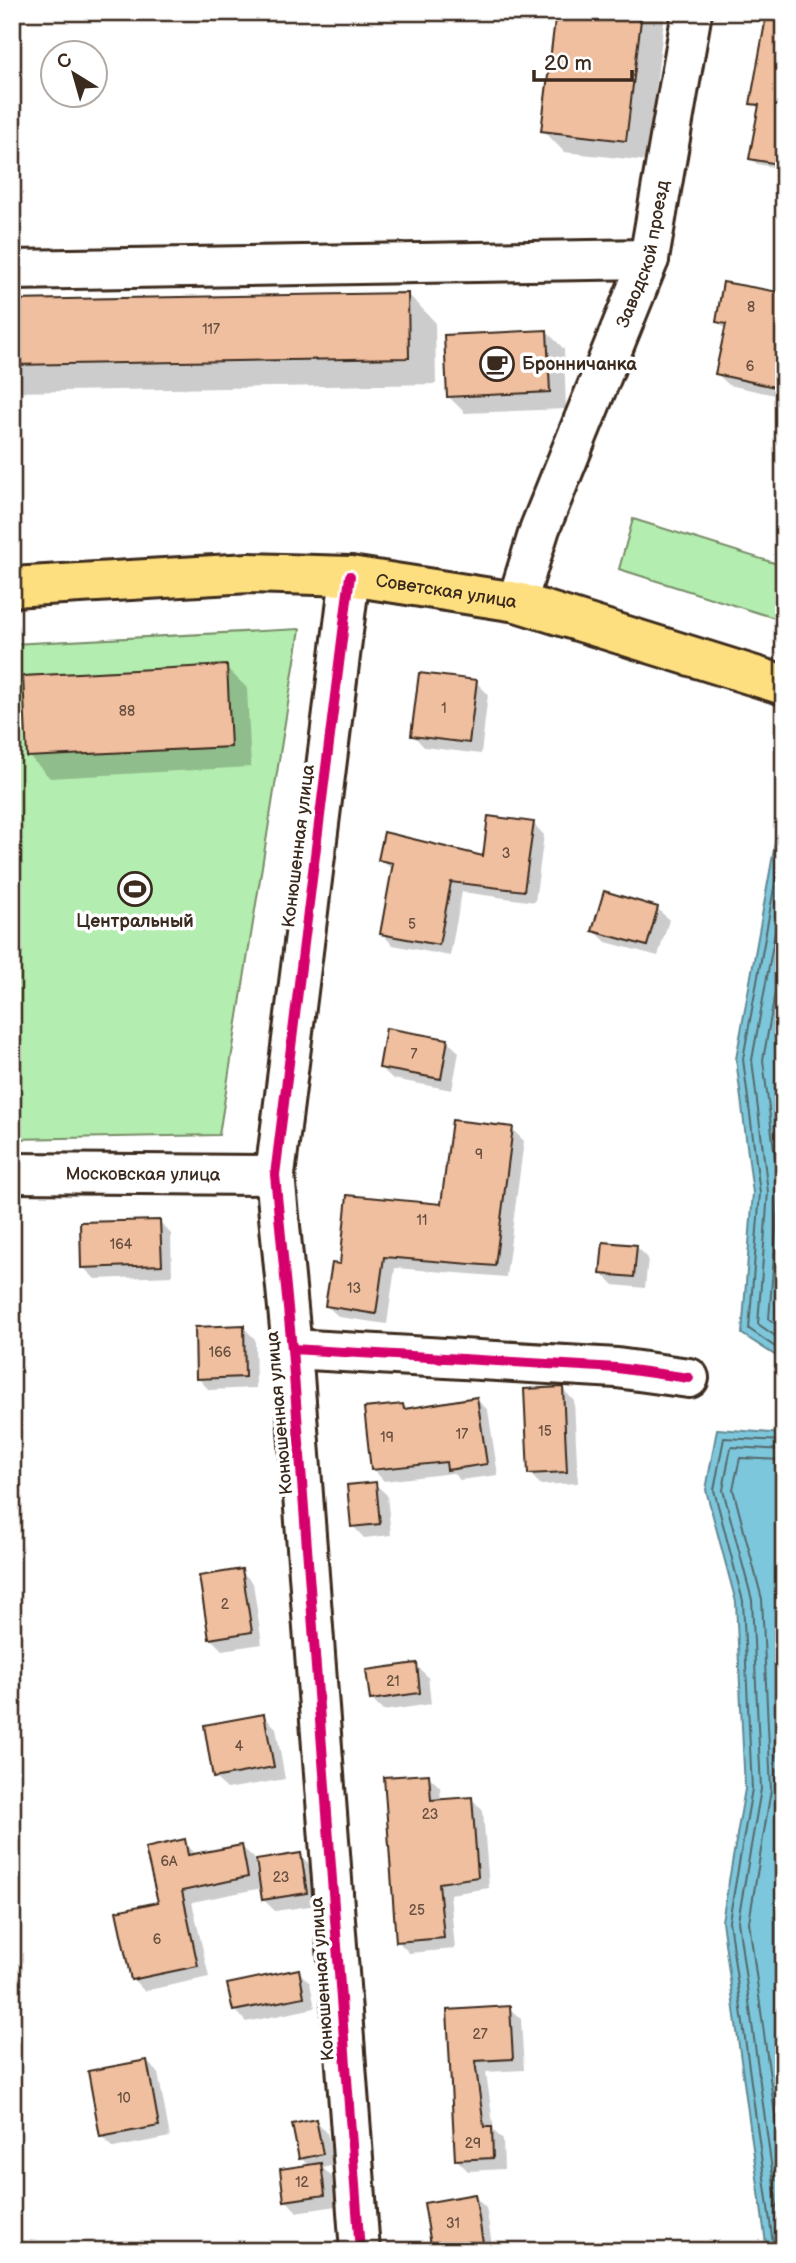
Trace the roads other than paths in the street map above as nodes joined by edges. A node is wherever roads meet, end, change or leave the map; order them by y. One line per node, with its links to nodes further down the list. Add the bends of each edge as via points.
1 (692, 12): 2 (street, Заводской проезд)
2 (649, 259): 3 (street); 6 (street, Заводской проезд, via 540,528)
3 (12, 270)
4 (349, 576): 5 (main road, Советская улица, via 249,573); 6 (main road, Советская улица); 9 (street, Конюшенная улица)
5 (12, 587)
6 (517, 603): 7 (main road, Советская улица)
7 (784, 685)
8 (12, 1173): 9 (street, Московская улица)
9 (275, 1175): 10 (street, Конюшенная улица)
10 (292, 1349): 11 (street, via 617,1368); 12 (street, Конюшенная улица)
11 (690, 1378)
12 (360, 2251)

